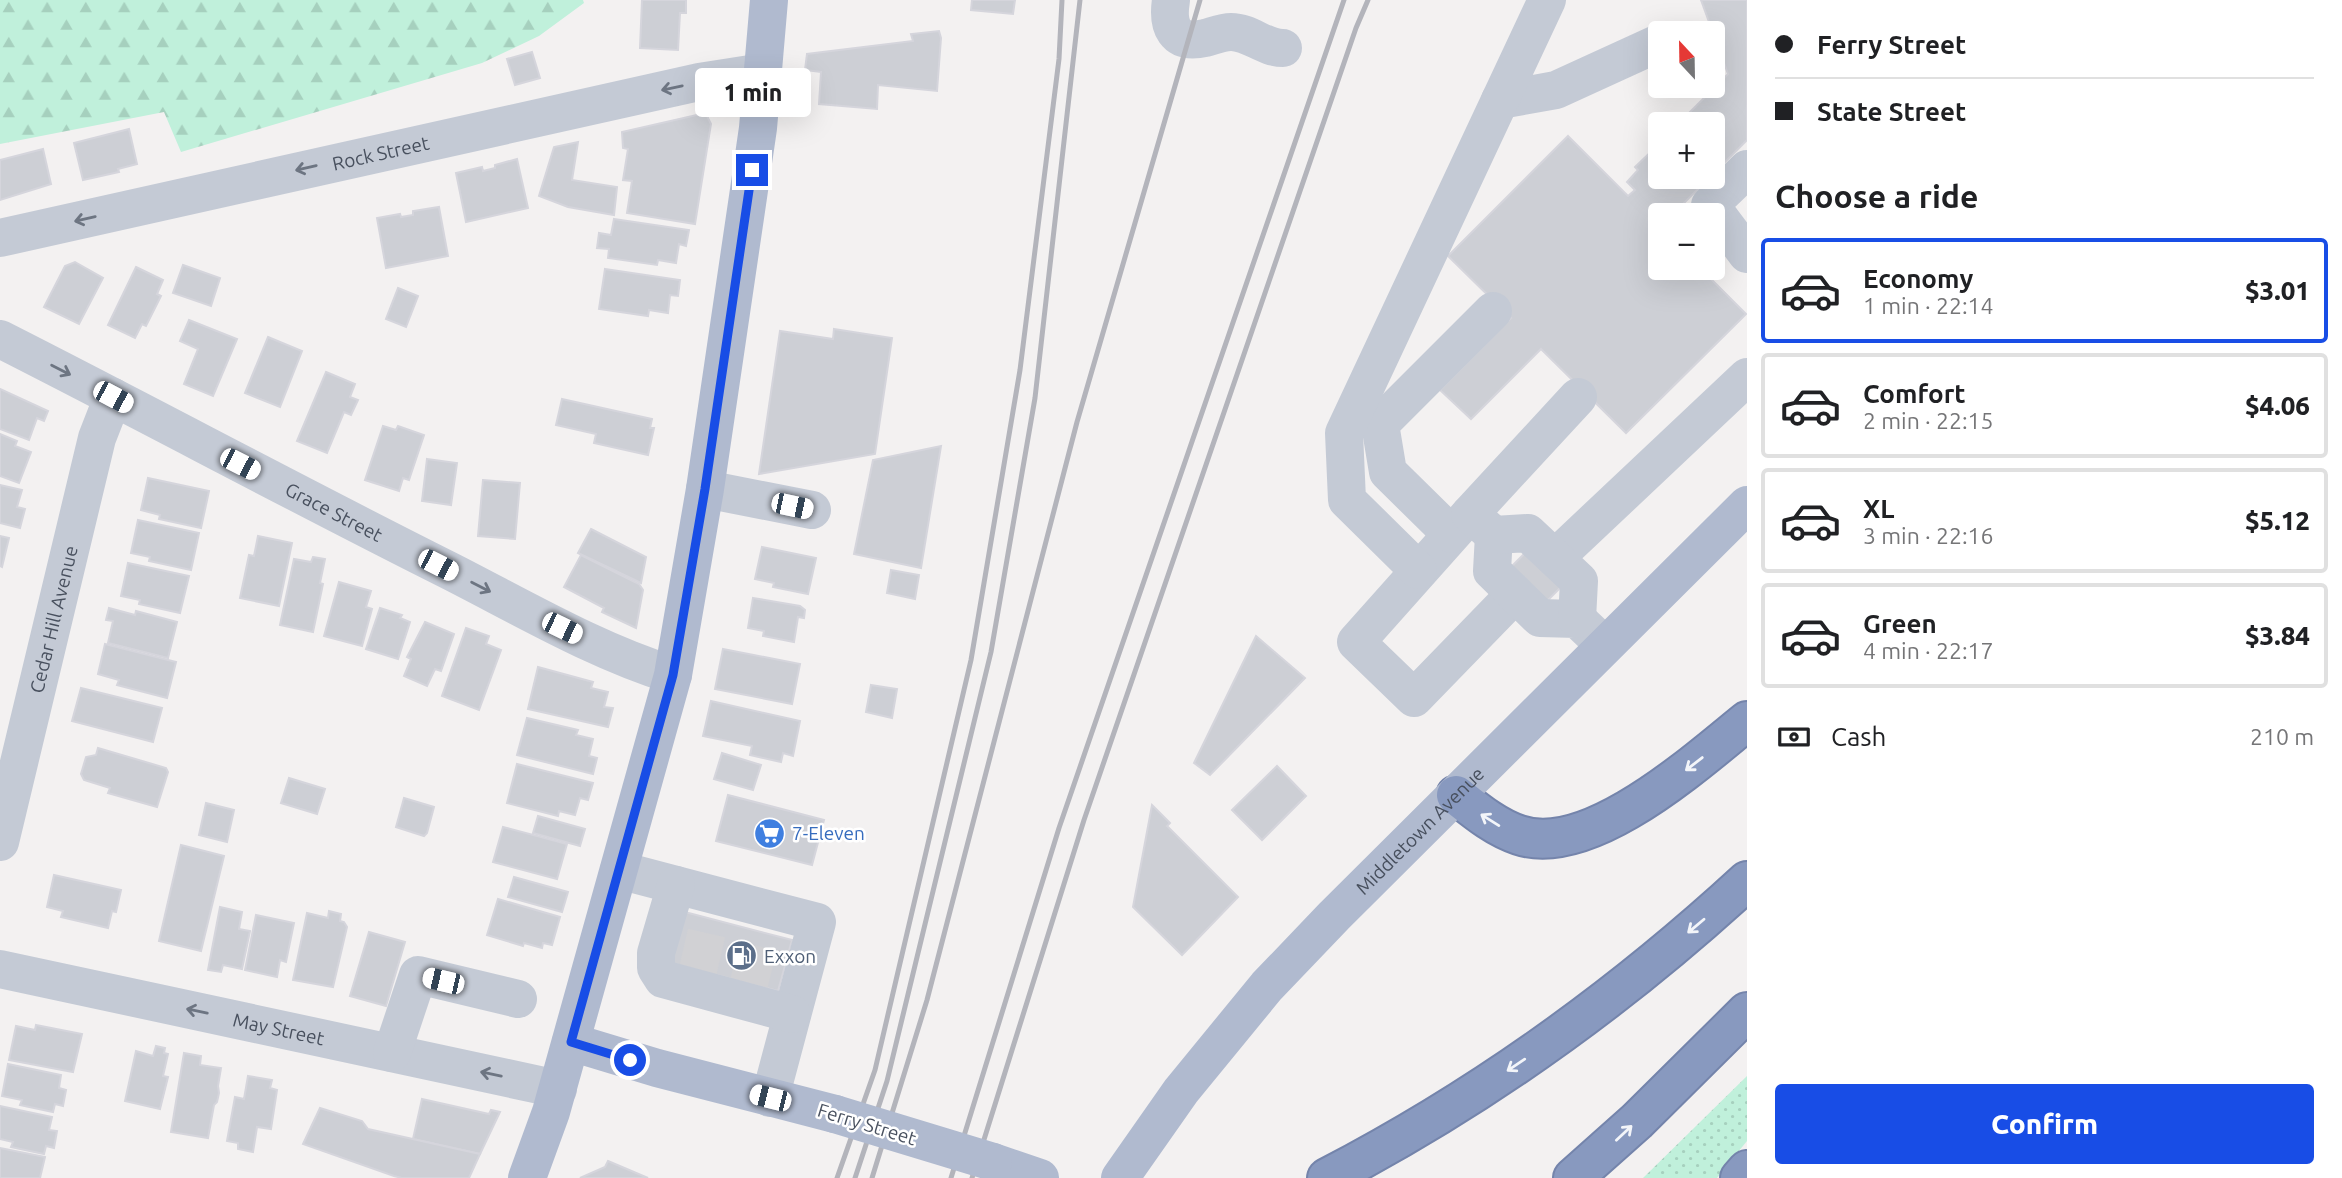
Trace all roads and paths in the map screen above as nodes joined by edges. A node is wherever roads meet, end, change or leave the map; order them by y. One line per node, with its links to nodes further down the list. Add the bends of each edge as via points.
1 (769, 0): 6 (main road)
2 (1171, 0): 4 (street, via 1175,34 1190,40 1232,32 1270,48)
3 (1547, 0): 7 (street)
4 (1283, 48)
5 (1648, 48): 7 (street, via 1556,90)
6 (763, 72): 9 (street, Rock Street, one-way to 9); 16 (main road)
7 (1500, 100): 21 (street, via 1344,433 1347,500)
8 (1747, 169): 10 (street, via 1710,205)
9 (0, 238)
10 (1747, 254)
11 (1493, 311): 19 (street, via 1380,424 1388,472)
12 (0, 340): 14 (street, Grace Street, one-way to 14)
13 (1747, 377): 20 (street)
14 (113, 397): 25 (street, Grace Street, one-way to 25, via 562,628 637,664); 28 (street, Cedar Hill Avenue, via 97,438)
15 (1578, 397): 19 (street)
16 (705, 489): 18 (street); 25 (main road)
17 (1747, 505): 24 (main road, Middletown Avenue)
18 (812, 510)
19 (1472, 528): 20 (street, via 1528,533); 21 (street); 22 (street, via 1492,571)
20 (1555, 558): 23 (street, via 1579,581)
21 (1418, 570): 22 (street, via 1356,642 1415,698)
22 (1516, 594): 23 (street, via 1540,618)
23 (1577, 620): 24 (street)
24 (1605, 646): 27 (main road, Middletown Avenue)
25 (673, 675): 29 (main road)
26 (1747, 721): 27 (highway, one-way to 27, via 1637,805 1567,835 1519,835)
27 (1455, 795): 43 (main road, Middletown Avenue, via 1238,1018)
28 (0, 842)
29 (619, 870): 31 (street); 36 (main road)
30 (1747, 881): 44 (highway, one-way to 44, via 1631,980 1533,1053)
31 (676, 886): 35 (street, via 656,953 656,968 663,979 696,979 746,992); 35 (street, via 712,907 765,921 817,922)
32 (0, 969): 37 (street, May Street, one-way to 32)
33 (518, 999): 37 (street, via 418,975)
34 (1747, 1012): 45 (highway, one-way to 34)
35 (792, 1014): 39 (street)
36 (571, 1042): 38 (main road); 39 (main road, Ferry Street)
37 (392, 1053): 38 (street, May Street, one-way to 37)
38 (558, 1089): 41 (main road)
39 (770, 1098): 42 (main road, Ferry Street, bridge)
40 (1747, 1170): 46 (highway)
41 (527, 1178)
42 (1040, 1178)
43 (1120, 1178)
44 (1327, 1178)
45 (1573, 1178)
46 (1740, 1178)

